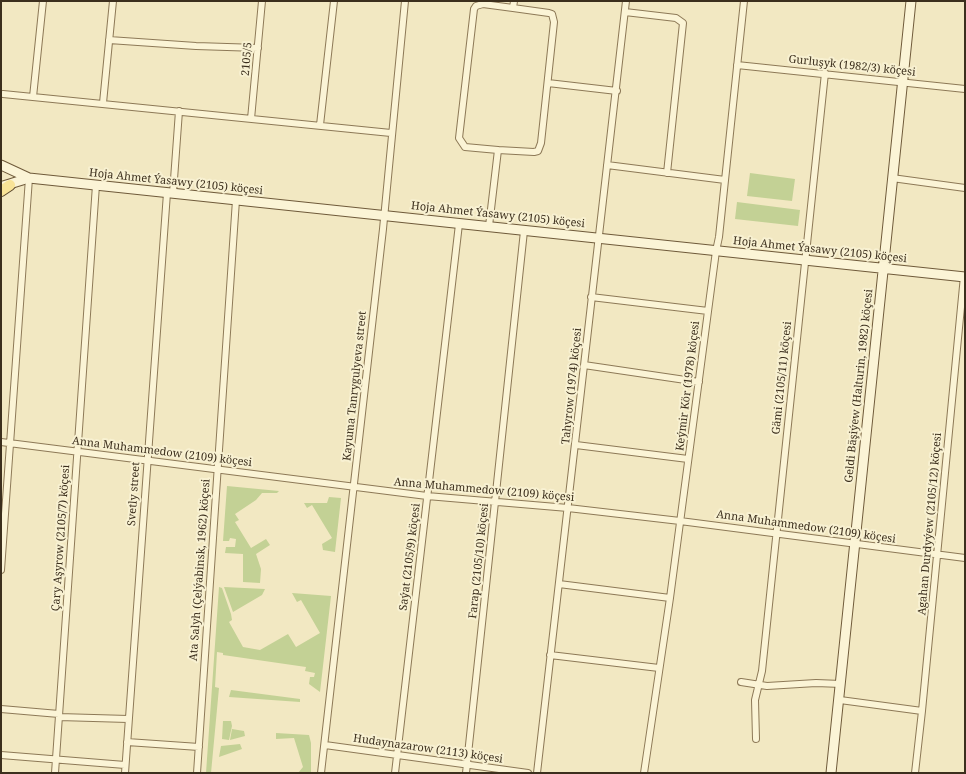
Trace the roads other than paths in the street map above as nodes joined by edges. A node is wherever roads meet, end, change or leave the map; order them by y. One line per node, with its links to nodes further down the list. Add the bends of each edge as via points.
1 (43, 1): 20 (street)
2 (113, 1): 11 (street)
3 (262, 1): 12 (street, 2105/5)
4 (334, 1): 24 (street)
5 (405, 1): 25 (street, Kayuma Tanrygulyeva street)
6 (626, 1): 10 (street, Tahyrow (1974) köçesi)
7 (744, 1): 13 (street, Keýmir Kör (1978) köçesi)
8 (911, 1): 15 (street, Geldi Bäşiýew (Halturin, 1982) köçesi)
9 (513, 4): 16 (street, via 549,13 554,18); 26 (street, via 483,4 474,9 459,138 465,147)
10 (625, 12): 18 (street, Tahyrow (1974) köçesi); 29 (street, via 676,18 684,27)
11 (109, 40): 12 (street); 21 (street)
12 (258, 48): 23 (street, 2105/5)
13 (737, 65): 14 (street, Gurluşyk (1982/3) köçesi); 32 (street, Keýmir Kör (1978) köçesi)
14 (825, 73): 15 (street, Gurluşyk (1982/3) köçesi); 44 (street, Gämi (2105/11) köçesi)
15 (903, 82): 17 (street, Gurluşyk (1982/3) köçesi); 31 (street, Geldi Bäşiýew (Halturin, 1982) köçesi)
16 (548, 83): 18 (street); 26 (street, via 541,147 534,152)
17 (965, 89)
18 (617, 91): 28 (street, Tahyrow (1974) köçesi)
19 (3, 94): 20 (street)
20 (33, 97): 21 (street)
21 (103, 103): 22 (street)
22 (179, 111): 23 (street); 36 (street, Svetly street)
23 (251, 119): 24 (street)
24 (320, 125): 25 (street)
25 (391, 134): 38 (street, Kayuma Tanrygulyeva street)
26 (498, 150): 40 (street)
27 (2, 165): 30 (street, Hoja Ahmet Ýasawy (2105) köçesi)
28 (607, 166): 29 (street); 42 (street, Tahyrow (1974) köçesi)
29 (667, 173): 32 (street)
30 (29, 178): 33 (street, Hoja Ahmet Ýasawy (2105) köçesi); 34 (street, Hoja Ahmet Ýasawy (2105) köçesi); 52 (street)
31 (892, 178): 35 (street); 45 (street, Geldi Bäşiýew (Halturin, 1982) köçesi)
32 (725, 180): 43 (street, Keýmir Kör (1978) köçesi)
33 (96, 185): 36 (street, Hoja Ahmet Ýasawy (2105) köçesi); 54 (street, Çary Aşyrow (2105/7) köçesi)
34 (4, 188)
35 (965, 188)
36 (170, 193): 37 (street, Hoja Ahmet Ýasawy (2105) köçesi); 56 (street, Svetly street)
37 (236, 200): 38 (street, Hoja Ahmet Ýasawy (2105) köçesi); 57 (street, Ata Salyh (Çelýabinsk, 1962) köçesi)
38 (384, 215): 39 (street, Hoja Ahmet Ýasawy (2105) köçesi); 58 (street, Kayuma Tanrygulyeva street)
39 (459, 224): 40 (street, Hoja Ahmet Ýasawy (2105) köçesi); 59 (street, Saýat (2105/9) köçesi)
40 (489, 226): 41 (street, Hoja Ahmet Ýasawy (2105) köçesi)
41 (524, 231): 42 (street, Hoja Ahmet Ýasawy (2105) köçesi); 60 (street, Farap (2105/10) köçesi)
42 (598, 238): 43 (street, Hoja Ahmet Ýasawy (2105) köçesi); 47 (street, Tahyrow (1974) köçesi)
43 (716, 251): 44 (street, Hoja Ahmet Ýasawy (2105) köçesi); 48 (street, Keýmir Kör (1978) köçesi)
44 (804, 260): 45 (street, Hoja Ahmet Ýasawy (2105) köçesi); 63 (street, Gämi (2105/11) köçesi)
45 (883, 268): 46 (street, Hoja Ahmet Ýasawy (2105) köçesi); 64 (street, Geldi Bäşiýew (Halturin, 1982) köçesi)
46 (965, 277): 65 (street, Agahan Durdyýew (2105/12) köçesi)
47 (591, 297): 48 (street); 49 (street, Tahyrow (1974) köçesi)
48 (708, 311): 50 (street, Keýmir Kör (1978) köçesi)
49 (584, 365): 50 (street); 53 (street, Tahyrow (1974) köçesi)
50 (698, 382): 55 (street, Keýmir Kör (1978) köçesi)
51 (1, 442): 52 (street, Anna Muhammedow (2109) köçesi)
52 (11, 443): 54 (street, Anna Muhammedow (2109) köçesi); 67 (street)
53 (576, 445): 55 (street); 61 (street, Tahyrow (1974) köçesi)
54 (77, 452): 56 (street, Anna Muhammedow (2109) köçesi); 78 (street, Çary Aşyrow (2105/7) köçesi)
55 (688, 459): 62 (street, Keýmir Kör (1978) köçesi)
56 (147, 460): 57 (street, Anna Muhammedow (2109) köçesi); 79 (street, Svetly street)
57 (217, 468): 58 (street, Anna Muhammedow (2109) köçesi); 83 (street, Ata Salyh (Çelýabinsk, 1962) köçesi)
58 (354, 487): 59 (street, Anna Muhammedow (2109) köçesi); 82 (street, Kayuma Tanrygulyeva street)
59 (427, 496): 60 (street, Anna Muhammedow (2109) köçesi); 84 (street, Saýat (2105/9) köçesi)
60 (495, 502): 61 (street, Anna Muhammedow (2109) köçesi); 87 (street, Farap (2105/10) köçesi)
61 (568, 508): 62 (street, Anna Muhammedow (2109) köçesi); 68 (street, Tahyrow (1974) köçesi)
62 (680, 521): 63 (street, Anna Muhammedow (2109) köçesi); 69 (street, Keýmir Kör (1978) köçesi)
63 (776, 533): 64 (street, Anna Muhammedow (2109) köçesi); 74 (street, Gämi (2105/11) köçesi)
64 (855, 545): 65 (street, Anna Muhammedow (2109) köçesi); 73 (street, Geldi Bäşiýew (Halturin, 1982) köçesi)
65 (938, 555): 66 (street, Anna Muhammedow (2109) köçesi); 77 (street, Agahan Durdyýew (2105/12) köçesi)
66 (965, 558)
67 (1, 570)
68 (559, 584): 69 (street); 70 (street, Tahyrow (1974) köçesi)
69 (670, 598): 71 (street, Keýmir Kör (1978) köçesi)
70 (550, 655): 71 (street); 96 (street, Tahyrow (1974) köçesi)
71 (659, 668): 97 (street, Keýmir Kör (1978) köçesi)
72 (741, 682): 74 (street)
73 (841, 684): 74 (street); 75 (street, Geldi Bäşiýew (Halturin, 1982) köçesi)
74 (760, 686): 80 (street, Gämi (2105/11) köçesi, via 755,700)
75 (840, 700): 77 (street); 98 (street, Geldi Bäşiýew (Halturin, 1982) köçesi)
76 (1, 709): 78 (street)
77 (922, 711): 99 (street, Agahan Durdyýew (2105/12) köçesi)
78 (59, 716): 79 (street); 86 (street, Çary Aşyrow (2105/7) köçesi)
79 (128, 719): 81 (street, Svetly street)
80 (756, 740)
81 (127, 742): 83 (street); 88 (street, Svetly street)
82 (325, 745): 84 (street, Hudaynazarow (2113) köçesi); 92 (street, Kayuma Tanrygulyeva street)
83 (199, 747): 91 (street, Ata Salyh (Çelýabinsk, 1962) köçesi)
84 (398, 754): 87 (street, Hudaynazarow (2113) köçesi); 93 (street, Saýat (2105/9) köçesi)
85 (1, 755): 86 (street)
86 (56, 760): 88 (street); 89 (street, Çary Aşyrow (2105/7) köçesi)
87 (467, 764): 94 (street, Farap (2105/10) köçesi); 95 (street, Hudaynazarow (2113) köçesi)
88 (125, 765): 90 (street, Svetly street)
89 (55, 773)
90 (125, 773)
91 (197, 773)
92 (321, 773)
93 (395, 773)
94 (466, 773)
95 (528, 773)
96 (537, 773)
97 (644, 773)
98 (831, 773)
99 (915, 773)

